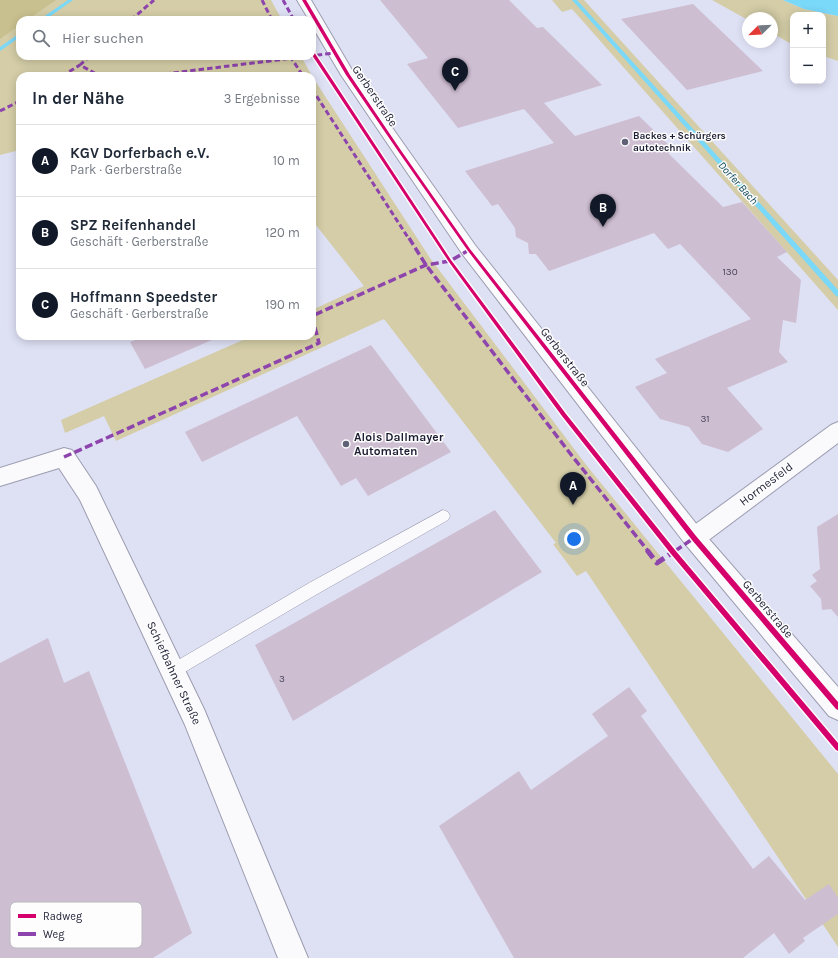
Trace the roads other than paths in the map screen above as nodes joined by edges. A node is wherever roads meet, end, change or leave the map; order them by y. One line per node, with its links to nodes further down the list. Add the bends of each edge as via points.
1 (304, 0): 2 (street, Gerberstraße)
2 (313, 16)
3 (316, 21): 7 (street, Gerberstraße, via 334,53 455,231)
4 (838, 431): 7 (street, Hormesfeld)
5 (0, 477): 8 (street, Schiefbahner Straße, via 64,457 88,493)
6 (443, 516): 8 (lane)
7 (694, 538): 9 (street, Gerberstraße)
8 (173, 671): 10 (street, Schiefbahner Straße, via 195,718)
9 (838, 707)
10 (293, 958)

